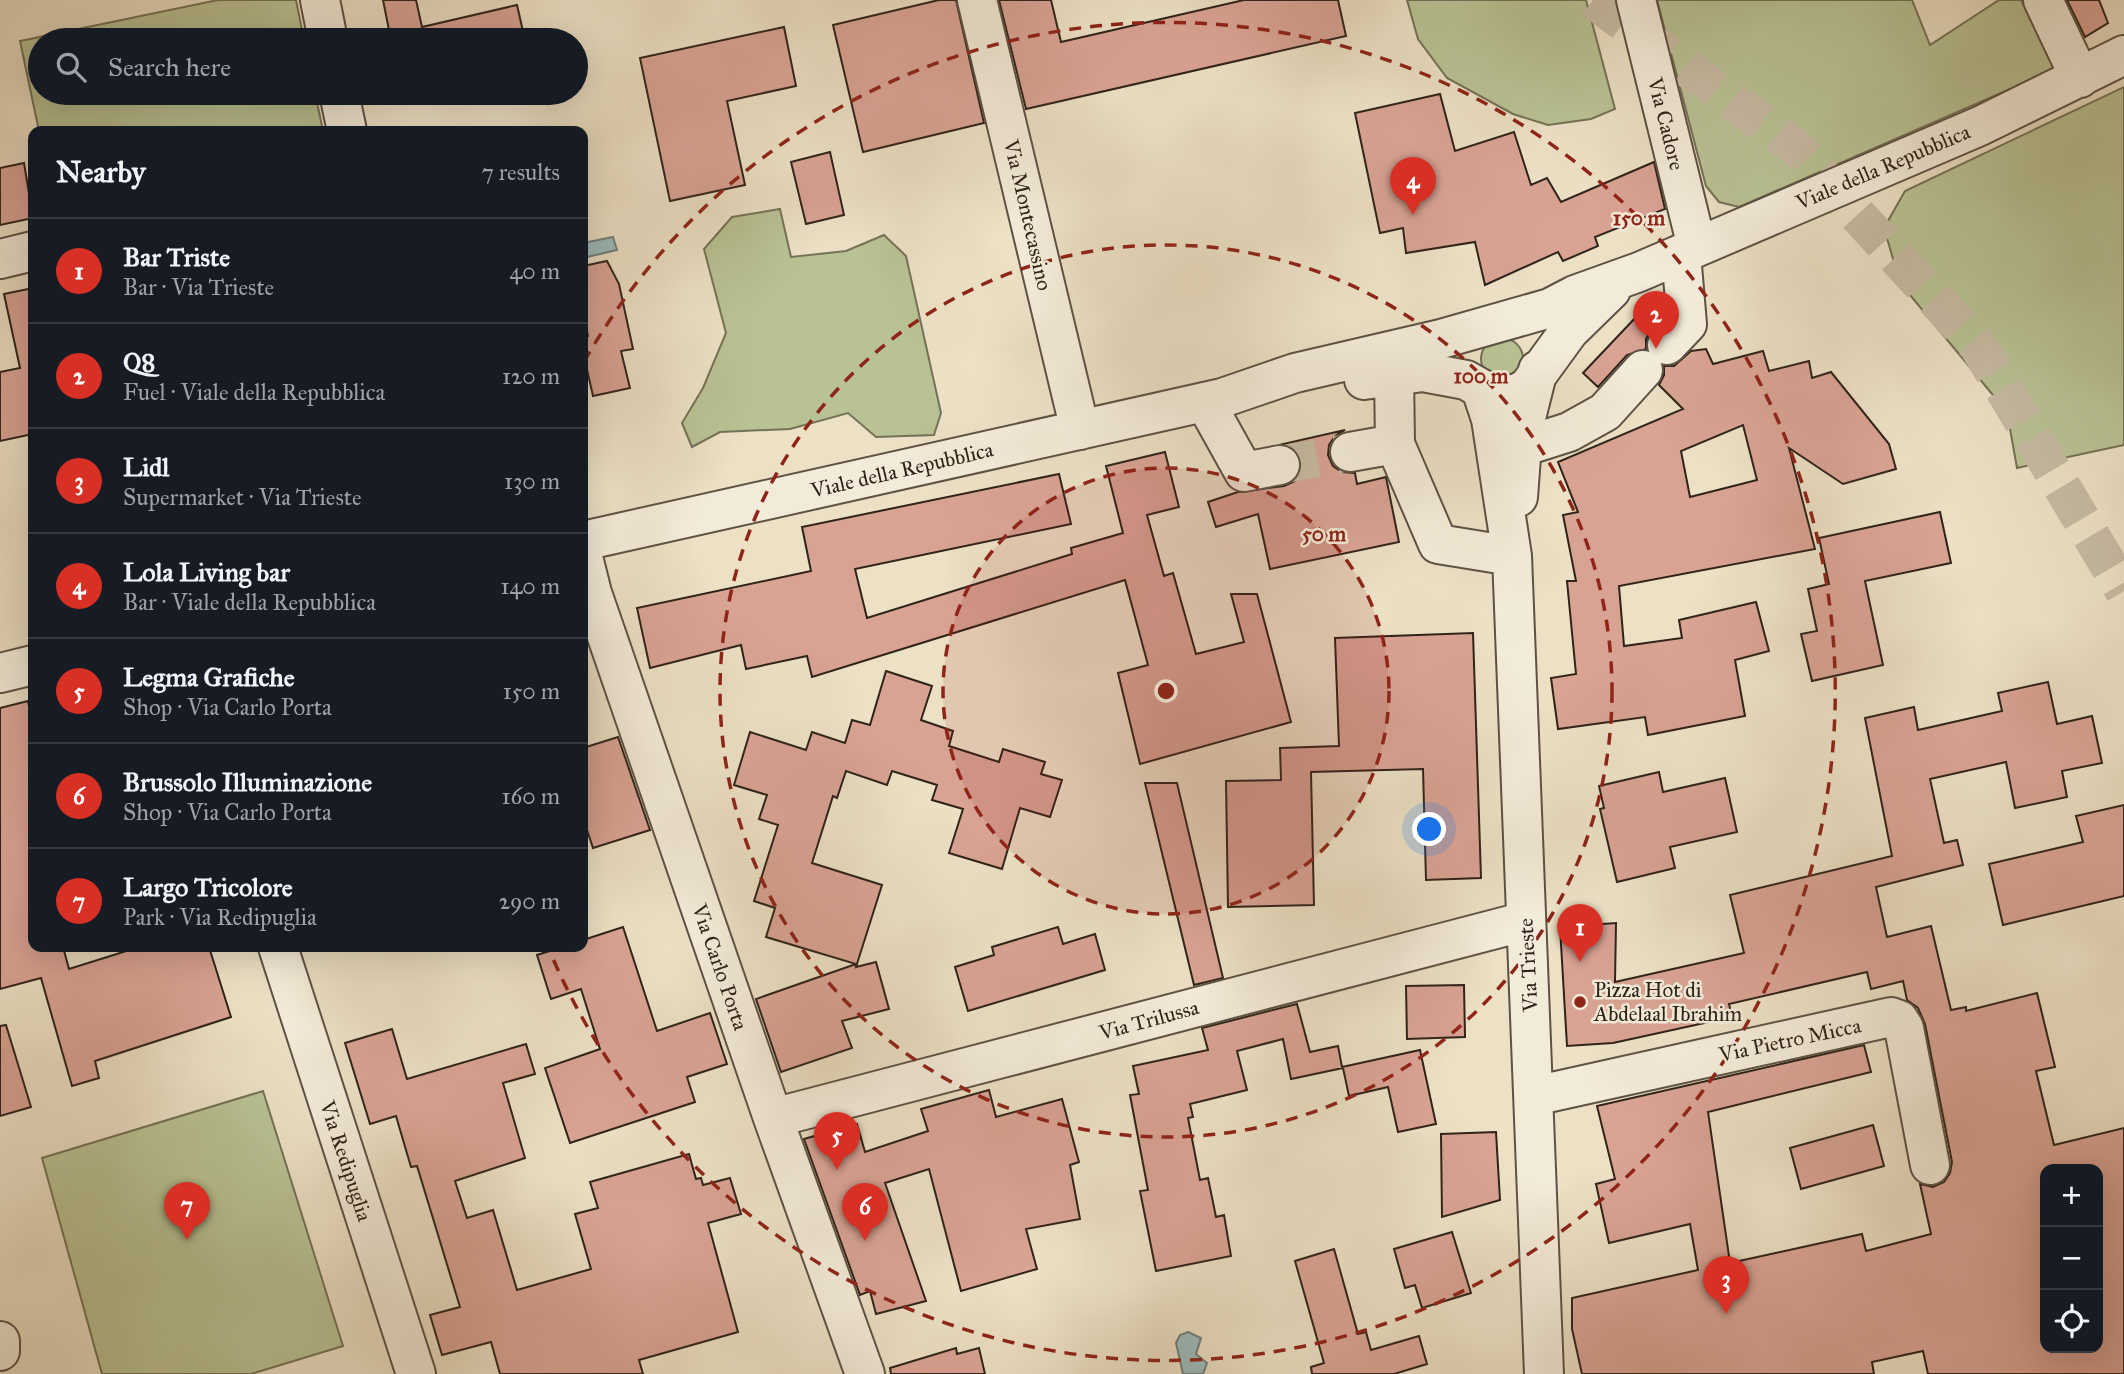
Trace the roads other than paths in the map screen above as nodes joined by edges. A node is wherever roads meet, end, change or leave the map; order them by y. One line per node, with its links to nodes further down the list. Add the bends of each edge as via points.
1 (320, 0): 5 (street)
2 (977, 0): 19 (street, Via Montecassino)
3 (1636, 0): 10 (street, Via Cadore)
4 (2043, 0): 7 (street)
5 (326, 28)
6 (2124, 55): 7 (street, Viale della Repubblica)
7 (2080, 78): 10 (street, Viale della Repubblica, via 1980,126)
8 (342, 105): 9 (street)
9 (346, 126)
10 (1689, 250): 13 (street, Viale della Repubblica); 21 (street, Via Cadore, via 1687,324 1605,412 1569,432)
11 (28, 252): 12 (street)
12 (0, 259)
13 (1639, 272): 14 (street, Viale della Repubblica, via 1550,308); 16 (street, Viale della Repubblica, via 1609,292 1569,331)
14 (1492, 324): 16 (street, via 1528,330 1535,340); 17 (street, via 1465,348 1464,360); 18 (street, Viale della Repubblica, via 1295,373)
15 (1394, 374): 17 (street, Viale della Repubblica, via 1450,375); 18 (street, Viale della Repubblica, via 1298,392); 20 (street)
16 (1536, 376): 17 (street, Viale della Repubblica, via 1529,386 1507,397); 21 (street, Via Trieste)
17 (1478, 388): 25 (street, Via Trieste, via 1491,419)
18 (1214, 400): 19 (street, Viale della Repubblica); 23 (street, via 1244,472)
19 (1080, 430): 24 (street, Viale della Repubblica)
20 (1395, 444): 22 (street); 25 (street, via 1438,544)
21 (1522, 447): 25 (street, Via Trieste)
22 (1350, 452)
23 (1280, 465)
24 (588, 540)
25 (1512, 556): 29 (street, Via Trieste)
26 (588, 577): 32 (street, Via Carlo Porta)
27 (28, 666): 28 (street)
28 (0, 673)
29 (1526, 921): 31 (street, Via Trieste); 32 (street, Via Trilussa)
30 (280, 952): 34 (street, Via Redipuglia)
31 (1534, 1096): 33 (street, Via Pietro Micca, via 1891,1017 1904,1028); 36 (street, Via Trieste)
32 (773, 1118): 35 (street, Via Carlo Porta)
33 (1930, 1166)
34 (407, 1372)
35 (865, 1374)
36 (1544, 1374)

